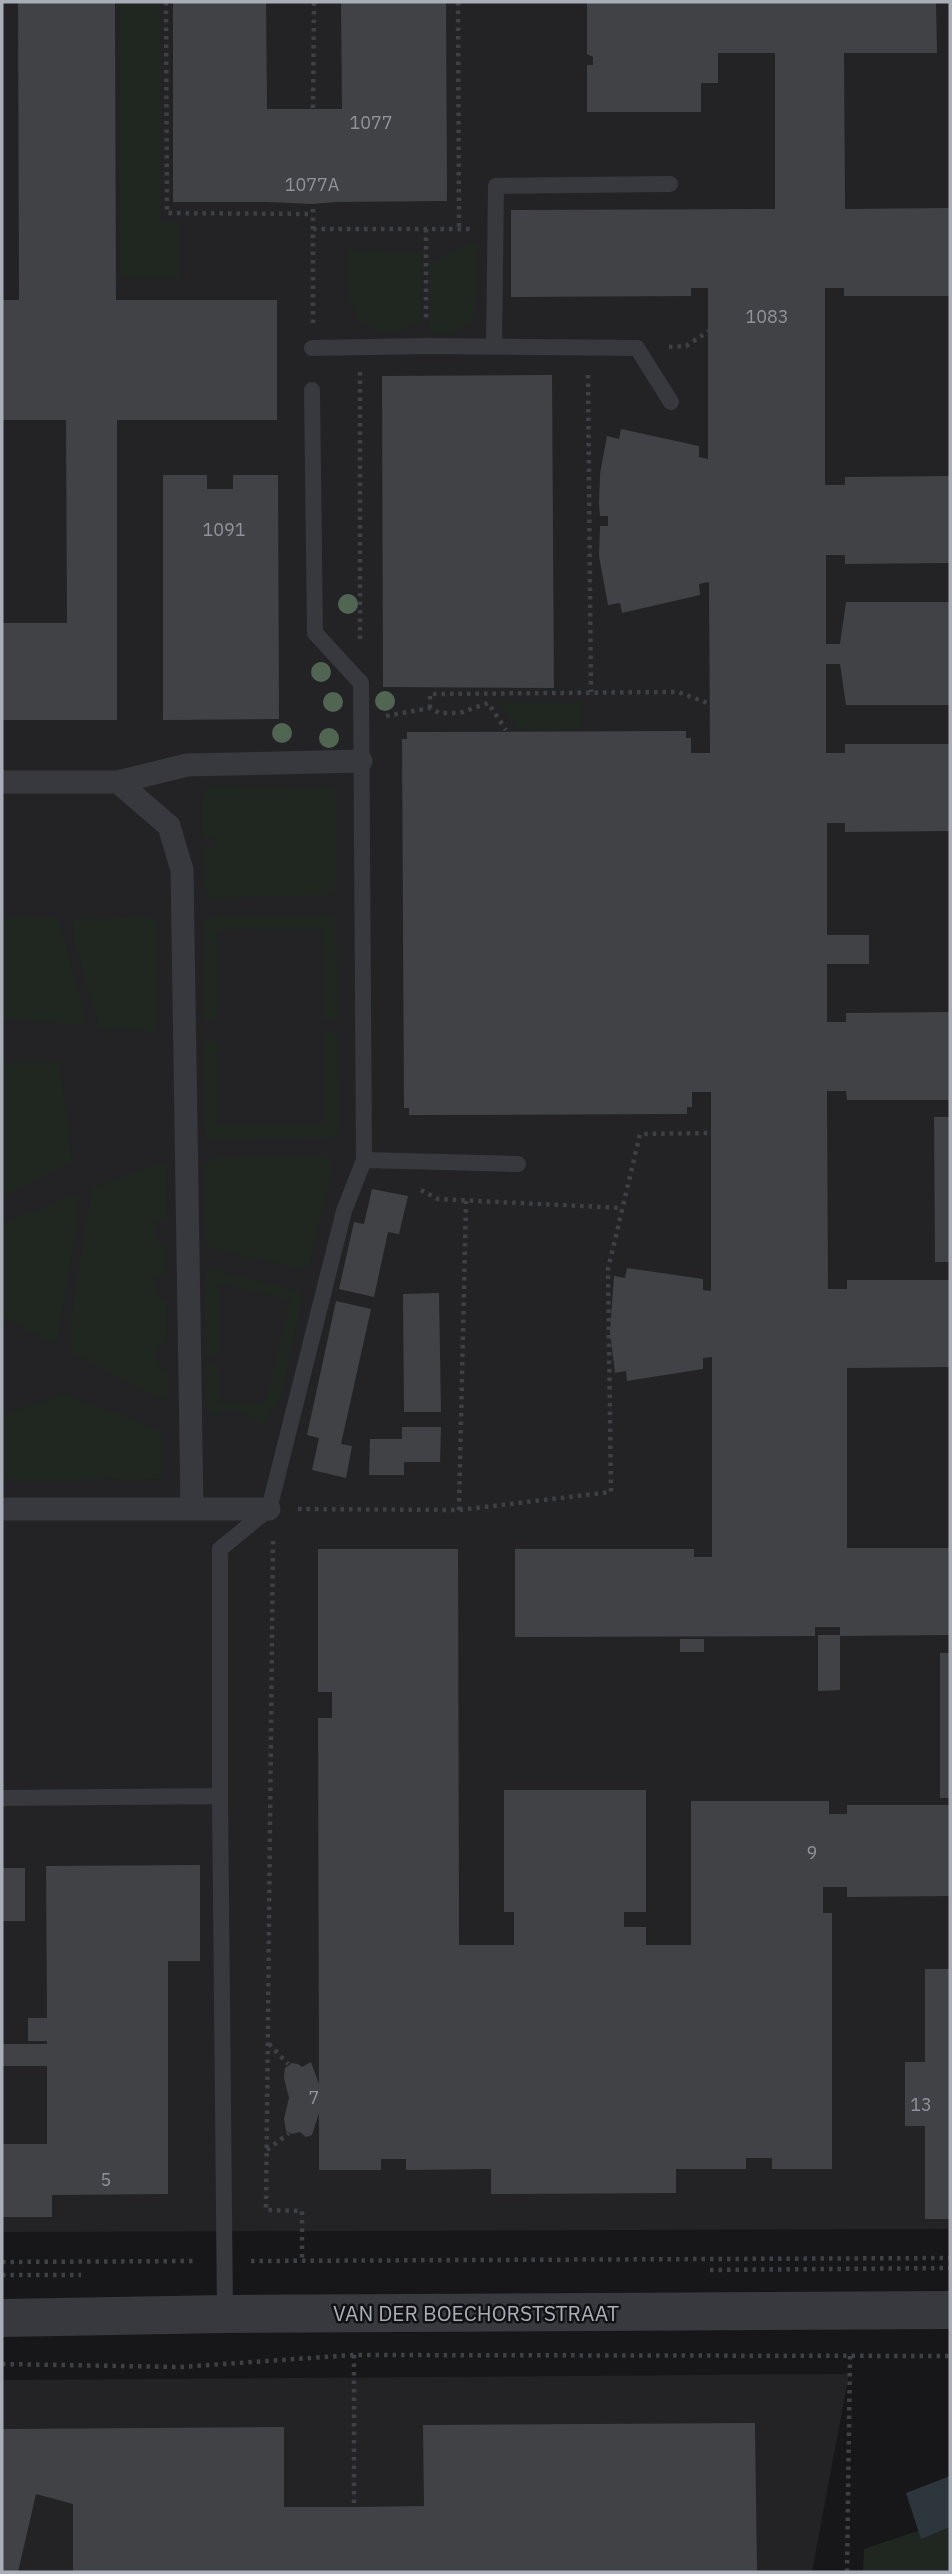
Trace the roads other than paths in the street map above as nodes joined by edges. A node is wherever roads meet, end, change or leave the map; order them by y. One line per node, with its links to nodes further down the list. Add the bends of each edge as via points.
1 (670, 184): 2 (lane, via 496,186)
2 (494, 347): 3 (lane); 5 (lane, via 637,348)
3 (312, 348)
4 (312, 390): 6 (lane, via 315,633 360,683)
5 (671, 402)
6 (361, 761): 8 (street, via 187,765); 9 (lane)
7 (2, 782): 8 (street)
8 (118, 782): 12 (street, via 169,826 182,870)
9 (364, 1160): 10 (lane); 13 (lane, via 344,1211)
10 (518, 1164)
11 (2, 1509): 12 (street)
12 (192, 1509): 13 (street)
13 (269, 1509): 14 (lane, via 220,1549)
14 (220, 1797): 15 (lane); 17 (lane)
15 (2, 1798)
16 (950, 2310): 17 (street, VAN DER BOECHORSTSTRAAT)
17 (225, 2314): 18 (street, VAN DER BOECHORSTSTRAAT)
18 (2, 2318)

